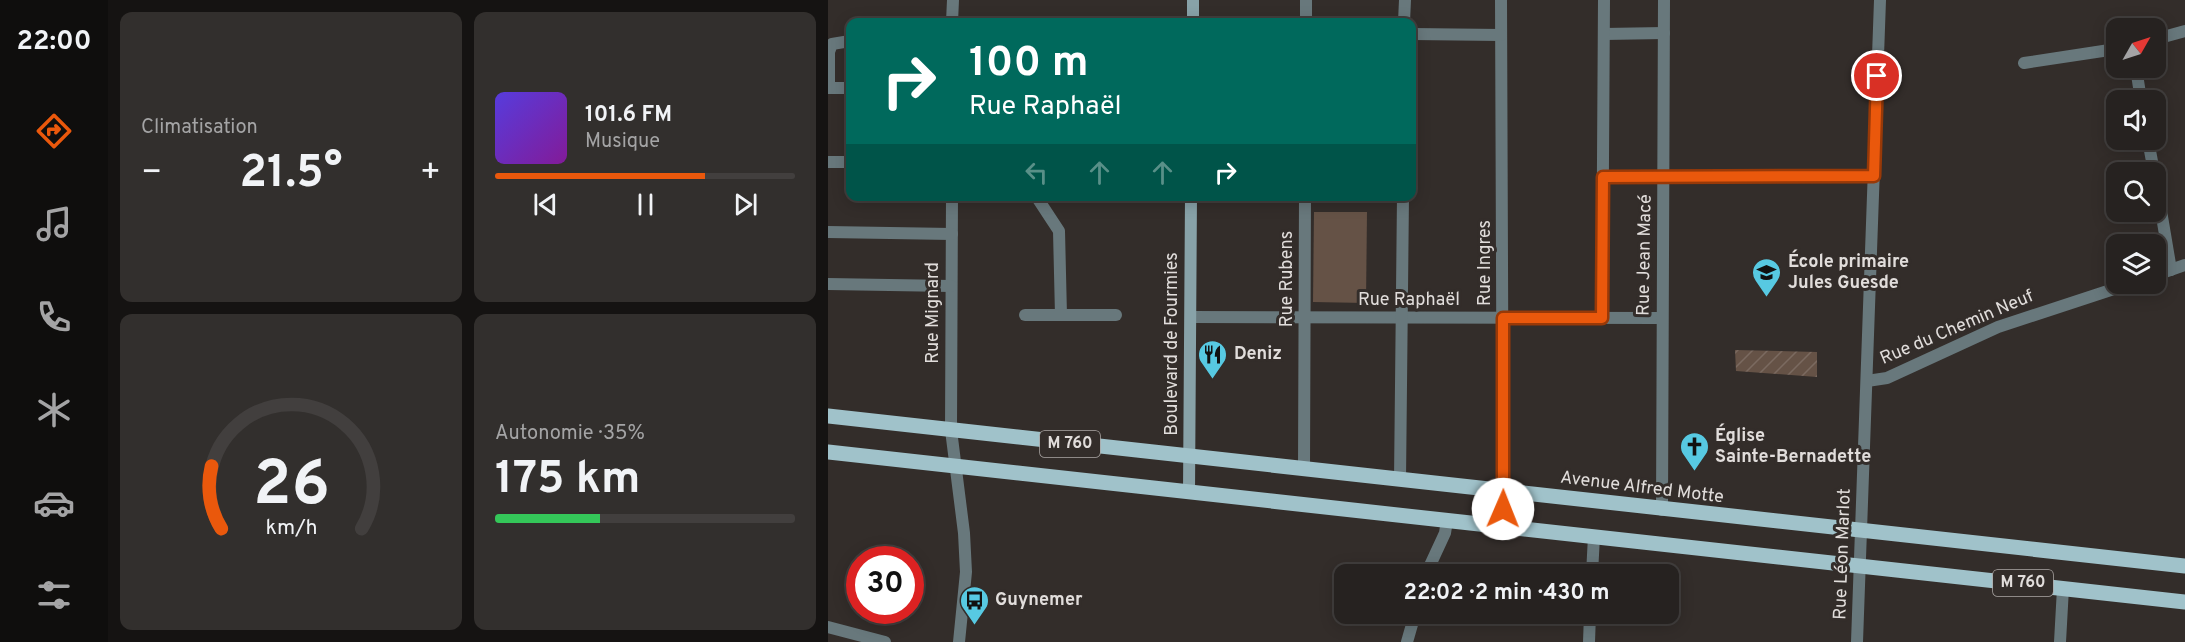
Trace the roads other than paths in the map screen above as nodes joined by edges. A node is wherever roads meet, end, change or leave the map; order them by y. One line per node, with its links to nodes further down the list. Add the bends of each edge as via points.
1 (953, 0): 9 (street)
2 (1193, 0): 10 (street)
3 (1306, 0): 11 (street)
4 (1405, 0): 12 (street)
5 (1501, 0): 17 (street, Rue Ingres)
6 (1604, 0): 16 (street)
7 (1664, 0): 14 (street, Rue Jean Macé)
8 (1880, 0): 27 (street, Rue Léon Marlot)
9 (952, 18)
10 (1193, 18)
11 (1306, 18)
12 (1404, 18)
13 (2185, 32): 18 (street)
14 (1664, 33): 16 (street); 26 (street, Rue Jean Macé)
15 (1416, 34): 17 (street)
16 (1604, 34): 28 (street)
17 (1502, 35): 49 (street, Rue Ingres)
18 (2166, 37)
19 (846, 42): 22 (street, via 832,44 829,52)
20 (2106, 51): 21 (street)
21 (2024, 63)
22 (829, 88): 23 (street)
23 (846, 88)
24 (828, 162): 25 (street)
25 (846, 162)
26 (1664, 176): 27 (street); 28 (street); 51 (street, Rue Jean Macé)
27 (1874, 176): 52 (street, Rue Léon Marlot)
28 (1603, 177): 50 (street)
29 (952, 201): 36 (street, Rue Mignard)
30 (1039, 201): 44 (street, via 1059,231)
31 (1191, 201): 46 (street, Boulevard de Fourmies)
32 (1305, 201): 47 (street, Rue Rubens)
33 (1403, 201): 48 (street)
34 (2163, 222): 38 (street)
35 (828, 232): 36 (street)
36 (952, 234): 41 (street, Rue Mignard)
37 (2185, 265): 38 (street)
38 (2171, 270): 39 (street)
39 (2166, 272)
40 (828, 284): 41 (street)
41 (951, 286): 54 (street, Rue Mignard)
42 (2106, 292): 52 (street, Rue du Chemin Neuf, via 1998,327 1887,378)
43 (1025, 315): 44 (street)
44 (1061, 315): 45 (street)
45 (1116, 315)
46 (1191, 317): 47 (street, Rue Raphaël); 56 (street, Boulevard de Fourmies)
47 (1305, 318): 48 (street, Rue Raphaël); 58 (street, Rue Rubens)
48 (1402, 318): 49 (street, Rue Raphaël); 59 (street)
49 (1503, 318): 50 (street, Rue Raphaël); 61 (street, Rue Ingres)
50 (1602, 318): 51 (street, Rue Raphaël)
51 (1662, 318): 62 (street, Rue Jean Macé)
52 (1867, 381): 65 (street, Rue Léon Marlot)
53 (828, 416): 54 (main road, Avenue Alfred Motte / M 760)
54 (951, 430): 56 (main road, Avenue Alfred Motte / M 760); 57 (street)
55 (828, 452): 57 (main road, M 760)
56 (1190, 456): 58 (main road, Avenue Alfred Motte / M 760); 60 (street, Boulevard de Fourmies)
57 (955, 467): 60 (main road, M 760); 77 (street, via 966,572)
58 (1304, 469): 59 (main road, Avenue Alfred Motte / M 760)
59 (1400, 480): 61 (main road, Avenue Alfred Motte / M 760)
60 (1189, 492): 63 (main road, M 760)
61 (1504, 492): 62 (main road, Avenue Alfred Motte / M 760); 64 (street, Rue Ingres)
62 (1662, 510): 65 (main road, Avenue Alfred Motte / M 760)
63 (1447, 520): 64 (main road, M 760); 67 (street)
64 (1503, 526): 66 (main road, M 760)
65 (1862, 533): 69 (street, Rue Léon Marlot); 70 (main road, Avenue Alfred Motte / M 760)
66 (1594, 536): 68 (street); 69 (main road, M 760)
67 (1431, 564)
68 (1593, 564)
69 (1861, 564): 71 (main road, M 760); 80 (street, Rue Léon Marlot)
70 (2185, 566)
71 (2063, 588): 72 (main road, M 760); 81 (street)
72 (2185, 602)
73 (1412, 624): 78 (street)
74 (1590, 624): 79 (street)
75 (828, 627): 76 (street)
76 (885, 642)
77 (959, 642)
78 (1407, 642)
79 (1589, 642)
80 (1857, 642)
81 (2060, 642)

